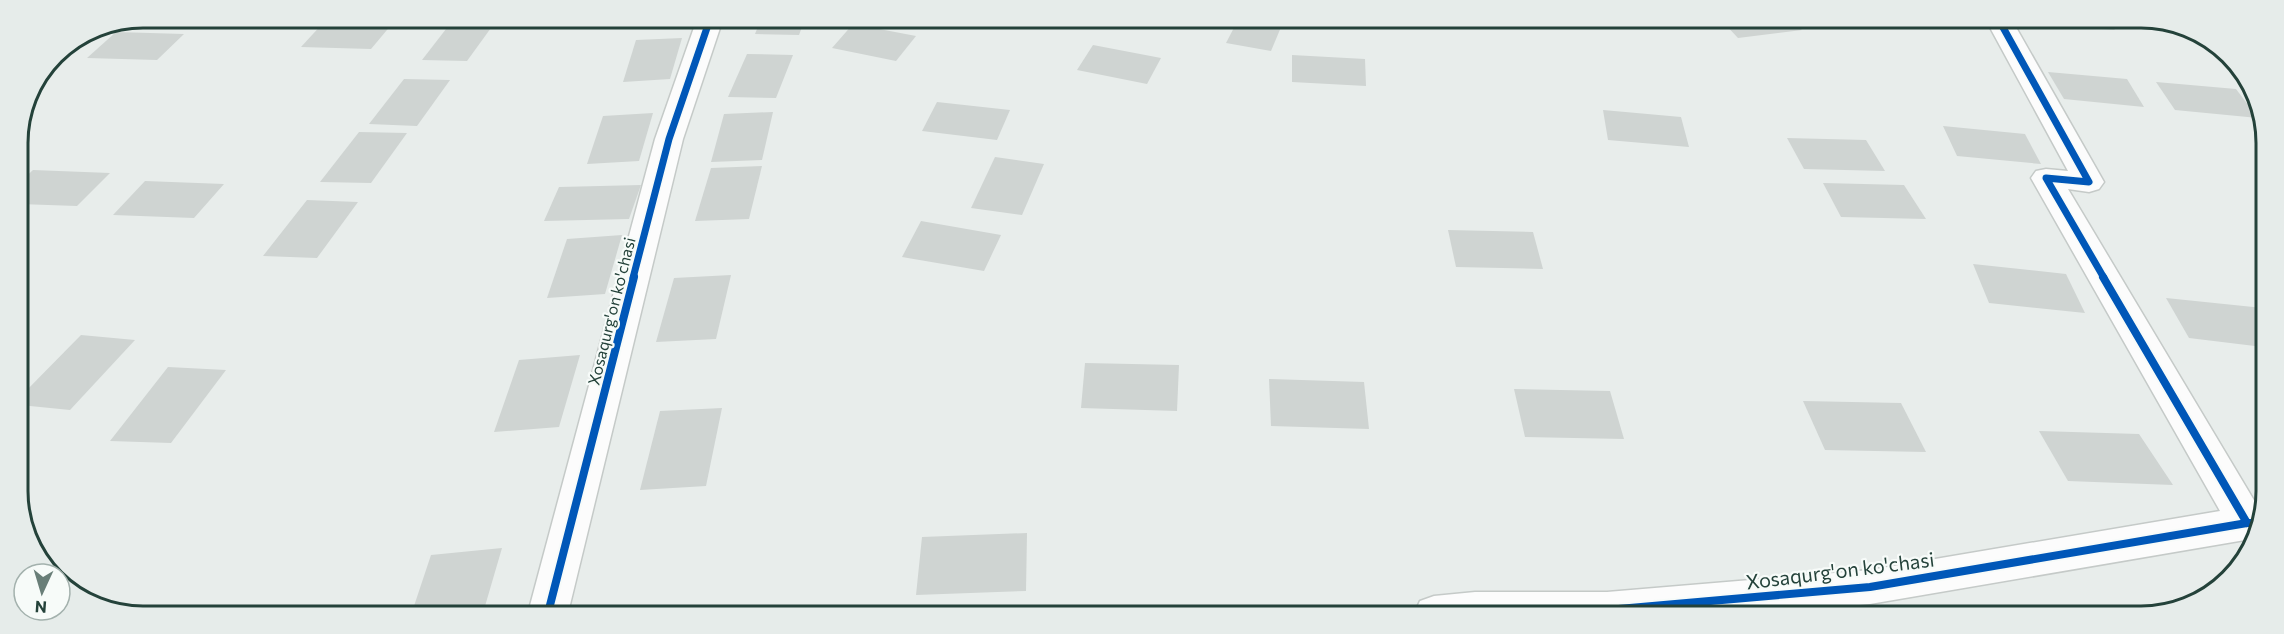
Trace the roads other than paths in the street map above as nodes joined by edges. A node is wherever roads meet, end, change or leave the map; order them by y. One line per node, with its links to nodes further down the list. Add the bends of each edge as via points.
1 (707, 28): 6 (street, Xosaqurg'on ko'chasi, via 669,139)
2 (2003, 28): 3 (street, Xosaqurg'on ko'chasi, via 2089,182 2046,178)
3 (2251, 519)
4 (2250, 524): 5 (street, Xosaqurg'on ko'chasi, via 1870,587)
5 (1661, 605)
6 (550, 606)

